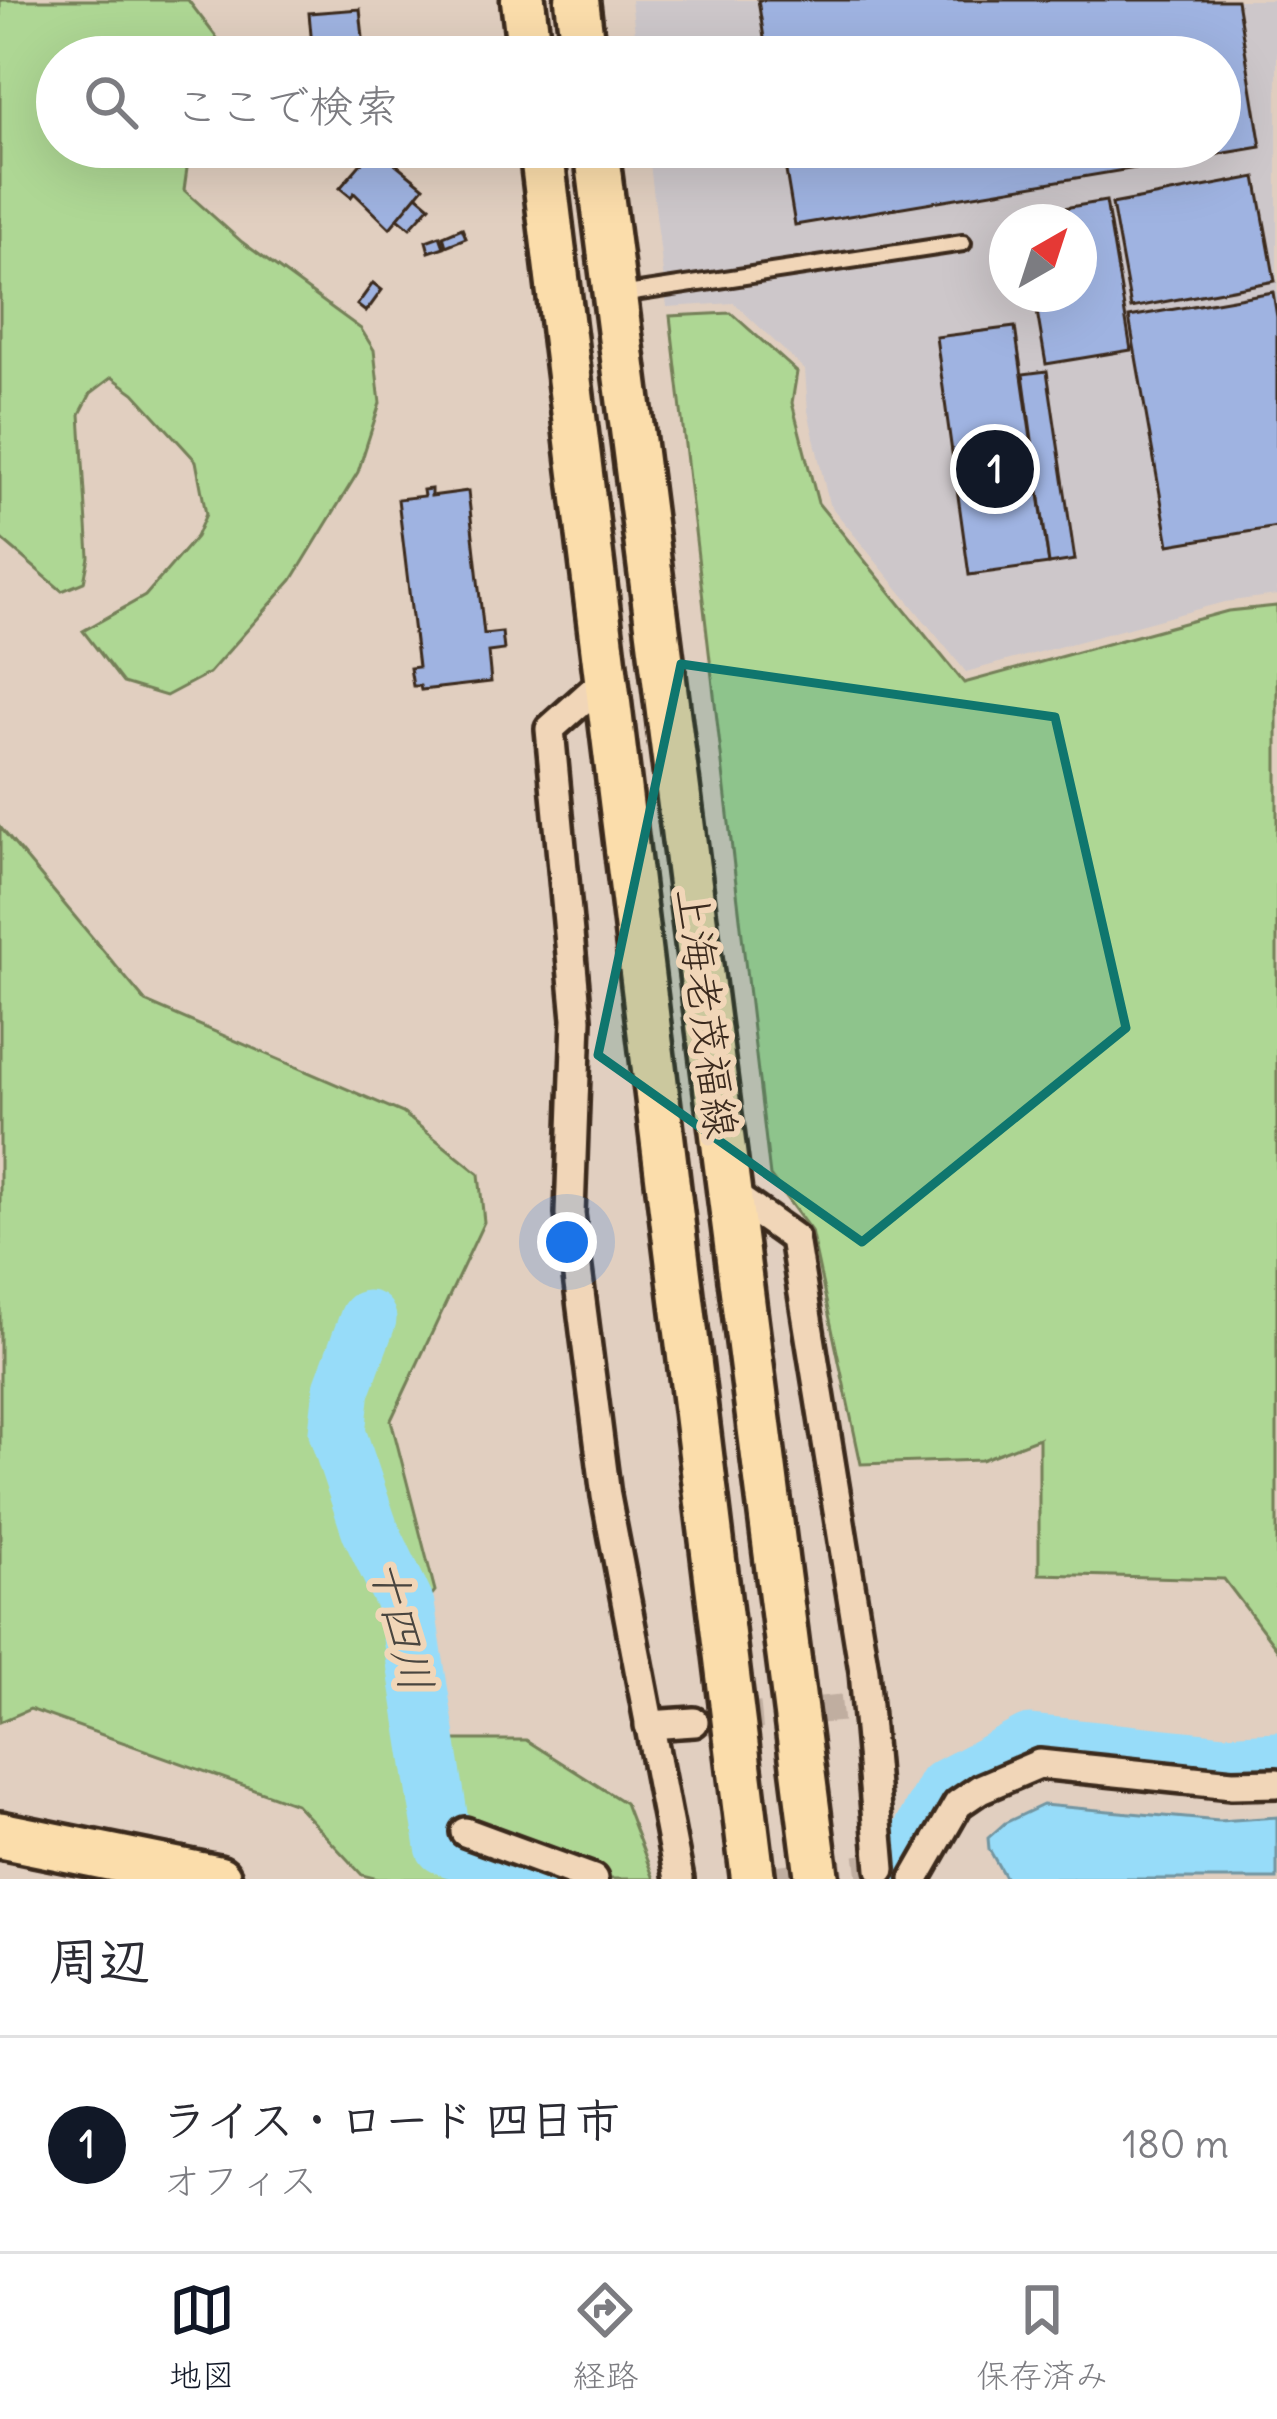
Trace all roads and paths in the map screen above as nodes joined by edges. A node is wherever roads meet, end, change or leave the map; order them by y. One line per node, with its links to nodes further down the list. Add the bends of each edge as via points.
1 (523, 0): 3 (main road)
2 (577, 0): 4 (main road)
3 (527, 36)
4 (581, 36)
5 (544, 168): 9 (main road, 上海老茂福線)
6 (599, 168): 8 (main road, 上海老茂福線)
7 (963, 243): 8 (lane)
8 (615, 296): 10 (main road, 上海老茂福線)
9 (606, 680): 12 (street, via 550,729 577,1019 570,1214 606,1496); 20 (main road, 上海老茂福線)
10 (730, 1193): 16 (street, via 794,1238 854,1706); 21 (main road, 上海老茂福線)
11 (694, 1722): 12 (street)
12 (649, 1725): 19 (street)
13 (1277, 1783): 22 (street, via 1039,1763 958,1804)
14 (465, 1832): 18 (street)
15 (0, 1835): 17 (highway)
16 (885, 1871)
17 (218, 1879)
18 (593, 1879)
19 (679, 1879)
20 (753, 1879)
21 (817, 1879)
22 (916, 1879)

